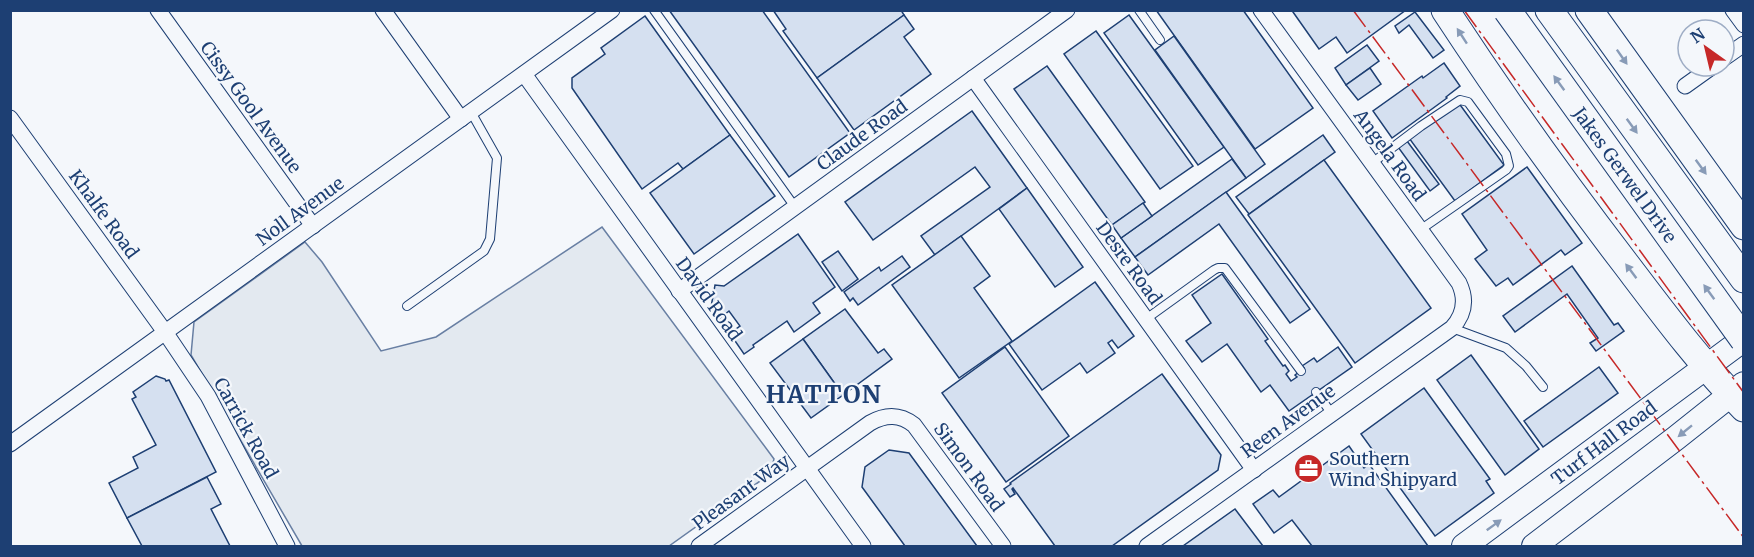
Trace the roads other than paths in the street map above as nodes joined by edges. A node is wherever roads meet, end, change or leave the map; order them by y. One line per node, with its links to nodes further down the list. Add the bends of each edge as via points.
1 (158, 10): 23 (street, Cissy Gool Avenue)
2 (383, 10): 19 (street)
3 (654, 10): 22 (lane)
4 (1067, 10): 16 (street, Claude Road)
5 (1139, 10): 14 (lane)
6 (1261, 10): 21 (street, Angela Road)
7 (1445, 10): 33 (highway, one-way to 7, via 1582,206)
8 (1507, 10): 32 (highway, Jakes Gerwel Drive, one-way to 8, bridge)
9 (1549, 10): 26 (highway, Jakes Gerwel Drive, one-way to 26)
10 (1589, 10): 24 (highway, one-way to 24)
11 (1733, 10): 13 (street)
12 (610, 11): 15 (street, Noll Avenue)
13 (1743, 25)
14 (1160, 40)
15 (524, 74): 19 (street, Noll Avenue); 27 (street, David Road)
16 (973, 78): 22 (street, Claude Road); 29 (street, Desre Road)
17 (1696, 78): 18 (street)
18 (1685, 86)
19 (466, 116): 23 (street, Noll Avenue); 28 (lane, via 497,158 490,239 484,251)
20 (10, 118): 31 (street, Khalfe Road)
21 (1371, 163): 25 (street, Angela Road); 25 (lane, via 1460,100 1468,102 1506,154 1509,166)
22 (795, 207): 27 (street, Claude Road)
23 (313, 226): 31 (street, Noll Avenue)
24 (1743, 226)
25 (1420, 230): 30 (street, Angela Road, via 1462,290 1463,310)
26 (1743, 279)
27 (680, 291): 40 (street, David Road)
28 (407, 306)
29 (1146, 320): 34 (lane, via 1218,268 1225,268); 41 (street, Desre Road)
30 (1452, 328): 35 (lane, via 1506,348); 38 (street, Reen Avenue)
31 (165, 332): 39 (street, Noll Avenue); 42 (street, Carrick Road, via 208,396)
32 (1743, 339): 33 (main road, Turf Hall Road)
33 (1706, 367): 37 (highway); 47 (main road, Turf Hall Road, one-way to 33)
34 (1301, 371)
35 (1543, 387)
36 (1316, 392): 38 (lane)
37 (1739, 395): 48 (main road, one-way to 48)
38 (1332, 414): 41 (street, Reen Avenue)
39 (10, 444)
40 (807, 469): 43 (street, Pleasant Way); 44 (street, David Road); 45 (street, Simon Road, via 877,419 901,417 914,425)
41 (1254, 470): 46 (street, Reen Avenue)
42 (287, 546)
43 (699, 546)
44 (863, 546)
45 (1004, 546)
46 (1147, 546)
47 (1464, 546)
48 (1534, 546)

